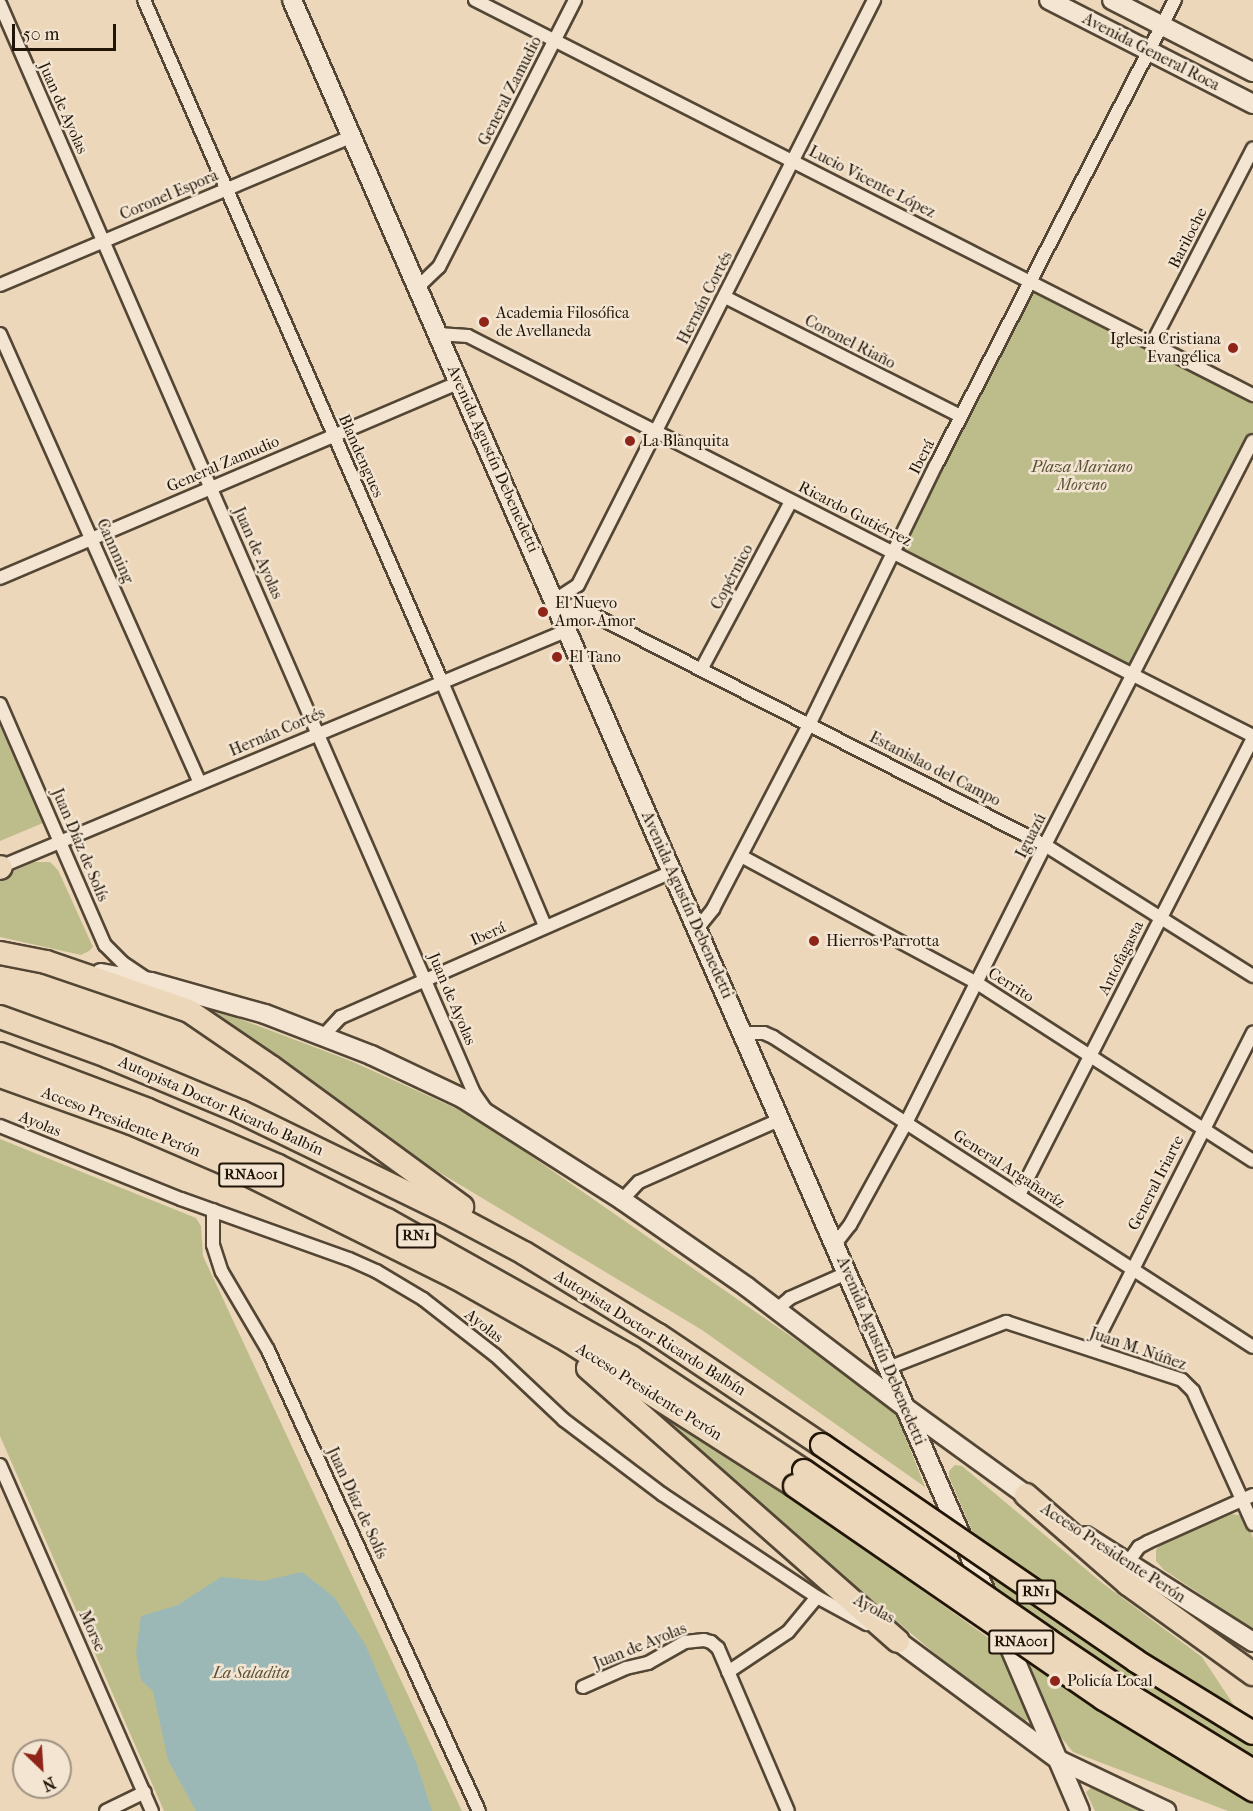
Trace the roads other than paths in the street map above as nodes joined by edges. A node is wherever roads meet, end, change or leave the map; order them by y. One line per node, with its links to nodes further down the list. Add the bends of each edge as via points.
1 (144, 0): 18 (street, Blandengues)
2 (292, 0): 15 (main road, Avenida Agustín Debenedetti)
3 (475, 0): 11 (street, Lucio Vicente López)
4 (575, 0): 11 (street, General Zamudio)
5 (874, 0): 17 (street, Hernán Cortés)
6 (1049, 0): 12 (main road, Avenida General Roca)
7 (1112, 0): 10 (main road, Avenida General Roca)
8 (1175, 0): 10 (street, Iberá)
9 (0, 4): 19 (street, Juan de Ayolas)
10 (1162, 26): 12 (street, Iberá); 13 (main road, Avenida General Roca)
11 (555, 40): 17 (street, Lucio Vicente López); 22 (street, General Zamudio, via 439,267)
12 (1149, 51): 14 (main road, Avenida General Roca); 20 (street, Iberá)
13 (1253, 72)
14 (1253, 104)
15 (352, 136): 18 (street, Coronel Espora); 22 (main road, Avenida Agustín Debenedetti)
16 (1253, 148): 26 (street, Bariloche)
17 (794, 161): 20 (street, Lucio Vicente López); 23 (street, Hernán Cortés)
18 (226, 189): 19 (street, Coronel Espora); 31 (street, Blandengues)
19 (103, 241): 21 (street, Coronel Espora); 33 (street, Juan de Ayolas)
20 (1031, 283): 26 (street, Lucio Vicente López); 29 (street, Iberá)
21 (0, 285)
22 (418, 287): 25 (main road, Avenida Agustín Debenedetti)
23 (725, 297): 29 (street, Coronel Riaño); 30 (street, Hernán Cortés)
24 (0, 334): 35 (street, Cannning)
25 (438, 334): 27 (main road, Avenida Agustín Debenedetti); 30 (street, Ricardo Gutiérrez, via 468,336)
26 (1152, 344): 28 (street, Lucio Vicente López)
27 (460, 382): 31 (street, General Zamudio); 38 (main road, Avenida Agustín Debenedetti)
28 (1253, 395)
29 (961, 416): 36 (street, Iberá)
30 (654, 431): 34 (street, Ricardo Gutiérrez); 38 (street, Hernán Cortés, via 578,585)
31 (333, 435): 33 (street, General Zamudio); 43 (street, Blandengues)
32 (1253, 441): 42 (street, Iguazú)
33 (211, 487): 35 (street, General Zamudio); 46 (street, Juan de Ayolas)
34 (791, 501): 36 (street, Ricardo Gutiérrez); 41 (street, Copérnico)
35 (91, 538): 37 (street, General Zamudio); 48 (street, Cannning)
36 (893, 551): 42 (street, Ricardo Gutiérrez); 45 (street, Iberá)
37 (0, 578)
38 (555, 600): 40 (main road, Avenida Agustín Debenedetti)
39 (590, 613): 40 (street, Hernán Cortés, via 582,611); 41 (street, Estanislao del Campo)
40 (565, 624): 43 (street, Hernán Cortés); 53 (main road, Avenida Agustín Debenedetti)
41 (702, 668): 45 (street, Estanislao del Campo)
42 (1132, 676): 47 (street, Ricardo Gutiérrez); 50 (street, Iguazú)
43 (442, 682): 46 (street, Hernán Cortés); 55 (street, Blandengues)
44 (0, 704): 49 (street, Juan Díaz de Solís)
45 (810, 723): 50 (street, Estanislao del Campo); 51 (street, Iberá)
46 (319, 732): 48 (street, Hernán Cortés); 60 (street, Juan de Ayolas)
47 (1253, 737): 54 (street, Antofagasta)
48 (199, 782): 49 (street, Hernán Cortés)
49 (60, 841): 52 (street, Hernán Cortés); 61 (street, Juan Díaz de Solís, via 105,945)
50 (1045, 844): 54 (street, Estanislao del Campo); 62 (street, Iguazú)
51 (741, 856): 56 (street, Iberá, via 713,909); 62 (street, Cerrito)
52 (0, 867)
53 (672, 872): 55 (street, Iberá); 56 (main road, Avenida Agustín Debenedetti)
54 (1161, 917): 59 (street, Estanislao del Campo); 68 (street, Antofagasta)
55 (545, 927): 60 (street, Iberá)
56 (697, 929): 64 (main road, Avenida Agustín Debenedetti)
57 (0, 953): 58 (highway, Acceso Presidente Perón)
58 (46, 962): 61 (main road, Acceso Presidente Perón); 80 (highway, via 189,1011)
59 (1253, 976)
60 (426, 979): 66 (street, Iberá, via 341,1017); 70 (street, Juan de Ayolas, via 474,1093)
61 (151, 982): 66 (main road, Acceso Presidente Perón)
62 (977, 983): 68 (street, Cerrito); 72 (street, Iguazú)
63 (0, 1017): 80 (highway, Autopista Doctor Ricardo Balbín / RN1, via 241,1112 371,1172)
64 (743, 1033): 71 (main road, Avenida Agustín Debenedetti); 72 (street, General Argañaráz, via 773,1037)
65 (1253, 1033): 74 (street, General Iriarte)
66 (324, 1035): 70 (main road, Acceso Presidente Perón, via 408,1071)
67 (0, 1054): 90 (highway, Autopista Doctor Ricardo Balbín / RN1, via 148,1110 278,1166 387,1220 631,1357)
68 (1090, 1054): 74 (street, Cerrito); 76 (street, Antofagasta)
69 (0, 1076): 83 (highway, Acceso Presidente Perón / RNA001, via 131,1123 225,1163)
70 (488, 1113): 77 (main road, Acceso Presidente Perón)
71 (781, 1119): 77 (street, via 639,1182); 79 (main road, Avenida Agustín Debenedetti)
72 (906, 1123): 76 (street, General Argañaráz); 79 (street, Iguazú, via 850,1225)
73 (0, 1126): 78 (street, Ayolas)
74 (1203, 1128): 75 (street, Cerrito); 81 (street, General Iriarte)
75 (1253, 1161)
76 (1019, 1195): 81 (street, General Argañaráz)
77 (622, 1200): 84 (main road, Acceso Presidente Perón)
78 (213, 1210): 95 (street, Ayolas, via 349,1258 423,1299 495,1355 589,1440 662,1494); 108 (street, Juan Díaz de Solís, via 213,1245 222,1272 273,1360)
79 (835, 1244): 82 (main road, Avenida Agustín Debenedetti)
80 (524, 1253): 101 (highway, Autopista Doctor Ricardo Balbín / RN1, bridge, via 658,1335 1136,1661)
81 (1131, 1268): 85 (street, General Argañaráz); 86 (street, General Iriarte)
82 (847, 1273): 84 (street, via 790,1298); 87 (main road, Avenida Agustín Debenedetti)
83 (493, 1298): 90 (highway, Acceso Presidente Perón / RNA001); 96 (highway, via 605,1381)
84 (777, 1309): 88 (main road, Acceso Presidente Perón)
85 (1253, 1347)
86 (1092, 1350): 87 (street, Juan M. Núñez, via 1014,1324 997,1324); 92 (street, Juan M. Núñez, via 1189,1385)
87 (888, 1368): 88 (main road, Avenida Agustín Debenedetti)
88 (906, 1408): 91 (main road, Acceso Presidente Perón); 102 (main road, Avenida Agustín Debenedetti)
89 (0, 1465): 105 (street, Morse)
90 (799, 1478): 103 (highway, Autopista Doctor Ricardo Balbín / RN1, bridge); 104 (highway, Acceso Presidente Perón / RNA001, bridge, via 1104,1699)
91 (1026, 1495): 94 (main road, Acceso Presidente Perón); 99 (highway, via 1128,1584)
92 (1248, 1497): 93 (street, Juan M. Núñez); 94 (street, via 1148,1542 1139,1547)
93 (1253, 1524)
94 (1127, 1564): 97 (main road, Acceso Presidente Perón)
95 (817, 1597): 96 (street, Ayolas); 98 (street, via 788,1632)
96 (898, 1641): 102 (main road)
97 (1253, 1642)
98 (728, 1671): 100 (street, Juan de Ayolas, via 718,1648 711,1642 695,1640 648,1663); 109 (street, Juan de Ayolas)
99 (1253, 1674)
100 (583, 1687)
101 (1253, 1733)
102 (1059, 1760): 110 (main road, Avenida Agustín Debenedetti); 111 (main road)
103 (1253, 1771)
104 (1253, 1790)
105 (145, 1792): 106 (street); 107 (street, Morse)
106 (106, 1811)
107 (152, 1811)
108 (479, 1811)
109 (789, 1811)
110 (1080, 1811)
111 (1166, 1811)

